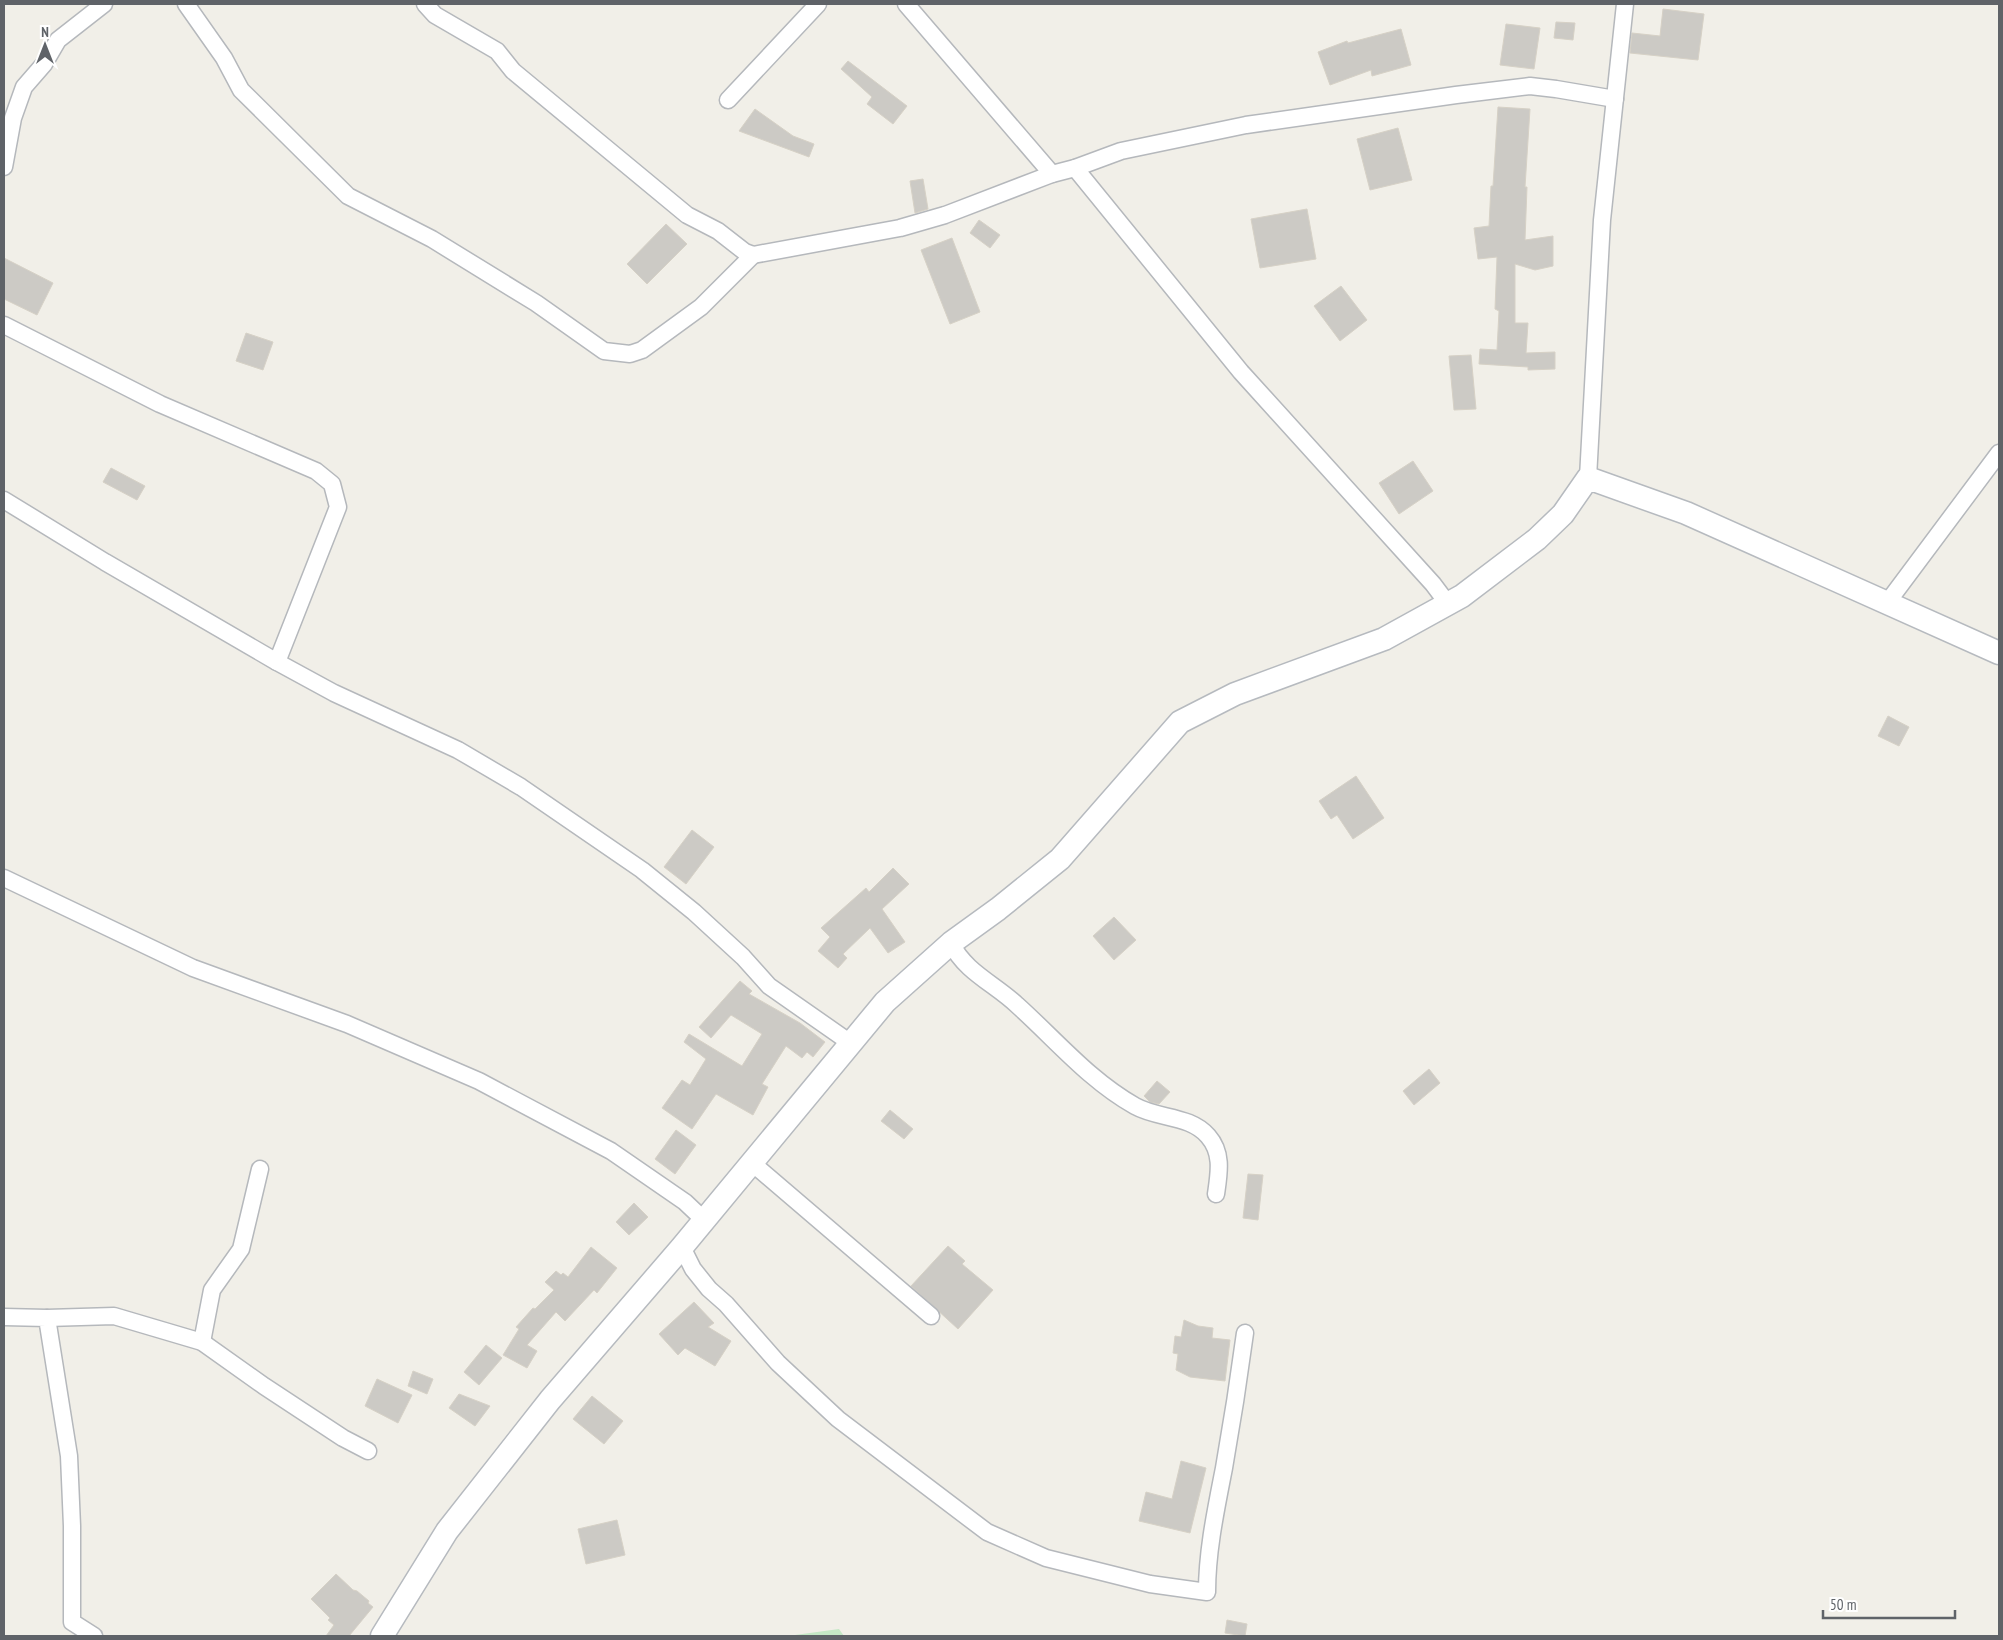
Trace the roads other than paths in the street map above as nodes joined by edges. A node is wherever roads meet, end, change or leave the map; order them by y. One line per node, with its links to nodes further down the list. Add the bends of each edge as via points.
1 (104, 4): 9 (street, via 58,40 44,64 24,87 12,118)
2 (186, 4): 12 (street, via 224,58 241,90 348,196 432,239 536,303 604,351 630,354 642,350 701,307)
3 (425, 4): 12 (street, via 435,15 497,51 513,71 688,215)
4 (818, 4): 8 (street)
5 (906, 4): 11 (street)
6 (1625, 4): 7 (street)
7 (1615, 99): 10 (street, via 1530,86 1472,92 1246,125 1122,151); 15 (street, via 1602,220)
8 (728, 100)
9 (4, 167)
10 (1075, 168): 11 (street); 18 (street, via 1242,372)
11 (1052, 174): 12 (street, via 900,228)
12 (753, 255)
13 (4, 325): 20 (street, via 160,404 316,470 332,484 338,507)
14 (1999, 453): 17 (street)
15 (1588, 478): 17 (main road, via 1686,513); 18 (main road, via 1563,514 1537,540)
16 (4, 500): 20 (street)
17 (1887, 603): 19 (main road)
18 (1448, 604): 22 (main road, via 1384,639 1235,694 1180,722 1060,859)
19 (1999, 653)
20 (277, 662): 23 (street, via 458,750 521,787 642,870 694,912 769,986)
21 (4, 878): 27 (street, via 193,968 347,1024 479,1081 611,1151 684,1202)
22 (951, 943): 23 (main road, via 885,1002); 26 (street, via 976,974 1017,1004 1060,1048 1108,1088 1146,1113 1176,1118 1207,1134 1220,1158)
23 (852, 1044): 24 (main road)
24 (752, 1163): 27 (main road); 29 (street)
25 (260, 1169): 33 (street, via 241,1249 212,1290)
26 (1216, 1194)
27 (704, 1220): 28 (main road)
28 (682, 1247): 32 (street, via 693,1269 709,1289 778,1363 838,1419 987,1532 1046,1558 1150,1584 1208,1592 1214,1520); 36 (main road, via 550,1400 447,1531)
29 (931, 1316)
30 (4, 1317): 31 (street)
31 (47, 1318): 33 (street, via 114,1316); 35 (street, via 69,1456 72,1622)
32 (1245, 1332)
33 (202, 1342): 34 (street, via 343,1438)
34 (368, 1451)
35 (94, 1636)
36 (382, 1636)

